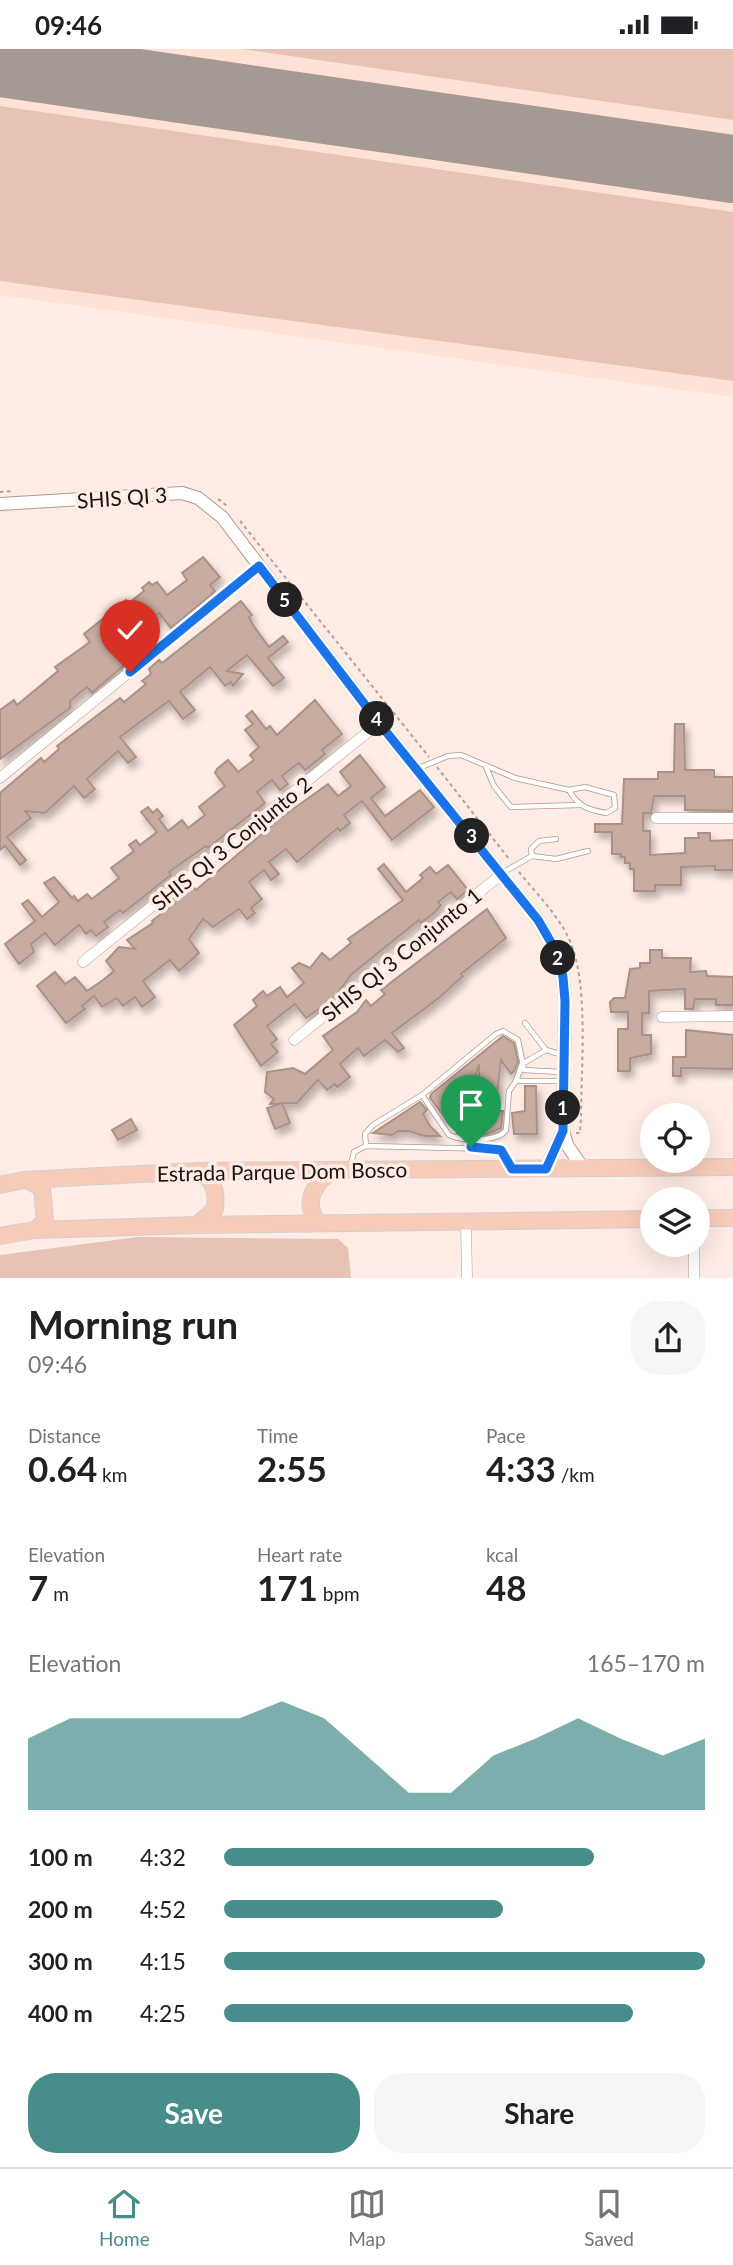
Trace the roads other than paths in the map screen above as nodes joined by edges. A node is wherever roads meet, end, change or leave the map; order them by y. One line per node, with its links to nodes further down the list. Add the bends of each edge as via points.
1 (0, 504): 2 (street, SHIS QI 3, via 182,493 212,508)
2 (259, 566): 3 (street, SHIS QI 3); 6 (street)
3 (379, 723): 5 (street, SHIS QI 3); 15 (street, SHIS QI 3 Conjunto 2)
4 (486, 766): 5 (lane, via 453,755); 7 (lane); 8 (lane, via 494,786 512,807)
5 (418, 768): 14 (street, SHIS QI 3)
6 (0, 778)
7 (569, 790): 8 (lane); 8 (lane, via 596,789 610,792 616,800 615,808 606,813)
8 (581, 805)
9 (656, 818): 10 (street)
10 (733, 818)
11 (556, 839): 13 (lane, SHIS QI 3 Conjunto 1, via 539,841 531,849)
12 (588, 851): 13 (lane, via 556,859)
13 (532, 856): 14 (lane, SHIS QI 3 Conjunto 1)
14 (502, 874): 19 (street, SHIS QI 3 Conjunto 1); 21 (street, SHIS QI 3, via 556,951 564,989)
15 (83, 963)
16 (733, 1016): 17 (street)
17 (662, 1017)
18 (525, 1023): 20 (lane)
19 (294, 1039)
20 (546, 1050): 21 (lane); 22 (lane)
21 (564, 1055): 23 (street, SHIS QI 3)
22 (522, 1064): 23 (lane, via 531,1073); 24 (lane); 25 (lane, via 518,1040 503,1031)
23 (564, 1077): 24 (lane); 26 (street, SHIS QI 3)
24 (516, 1081): 25 (lane, via 509,1091 506,1130 496,1138 449,1135)
25 (422, 1095): 27 (lane, via 373,1125 365,1134)
26 (563, 1131): 29 (street, SHIS QI 3); 31 (street, SHIS QI 3)
27 (366, 1146): 30 (lane, via 494,1149 505,1153); 33 (lane, via 354,1152)
28 (733, 1167): 29 (main road, Estrada Parque Dom Bosco)
29 (583, 1168): 31 (main road, Estrada Parque Dom Bosco)
30 (512, 1169): 31 (main road, Estrada Parque Dom Bosco); 33 (main road, Estrada Parque Dom Bosco)
31 (546, 1169)
32 (236, 1170): 33 (main road, Estrada Parque Dom Bosco); 34 (main road, Estrada Parque Dom Bosco); 42 (main road, via 224,1183 222,1197 223,1211)
33 (342, 1170): 40 (main road, via 315,1186 312,1208)
34 (199, 1171): 35 (main road, Estrada Parque Dom Bosco); 43 (main road, via 208,1177 216,1195 215,1209)
35 (24, 1180): 36 (main road, Estrada Parque Dom Bosco); 44 (main road, via 42,1188 45,1221)
36 (0, 1185)
37 (733, 1217): 38 (main road)
38 (710, 1218)
39 (640, 1219): 41 (main road)
40 (319, 1223): 41 (main road); 42 (main road)
41 (466, 1223): 47 (street)
42 (235, 1224): 43 (main road)
43 (197, 1225): 44 (main road)
44 (34, 1230): 45 (main road)
45 (0, 1236)
46 (694, 1257): 48 (street)
47 (467, 1278)
48 (694, 1278)

